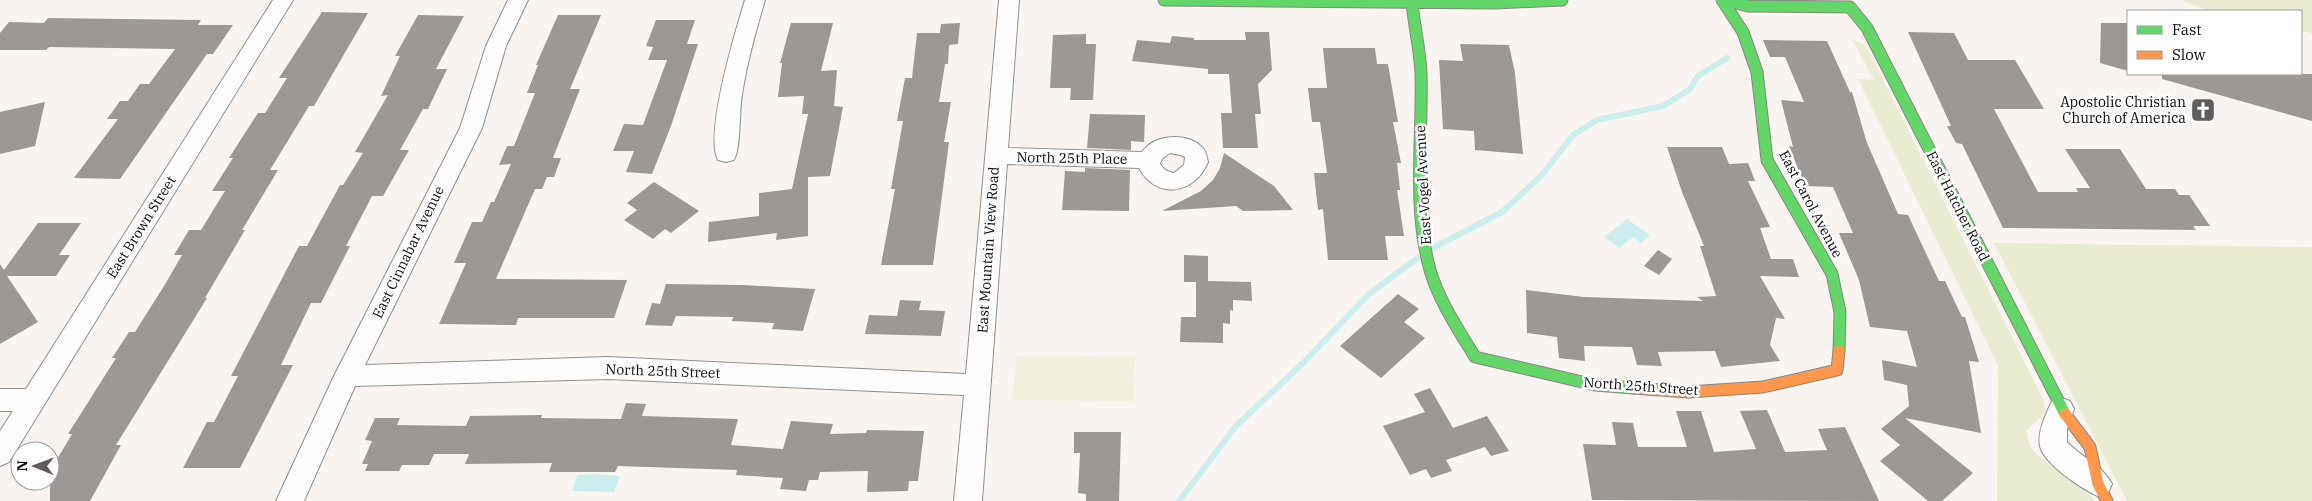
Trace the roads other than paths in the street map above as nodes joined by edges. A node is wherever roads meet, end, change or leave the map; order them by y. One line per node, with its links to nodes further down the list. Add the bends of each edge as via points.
1 (283, 0): 18 (street, East Brown Street)
2 (518, 0): 15 (street, East Cinnabar Avenue, via 496,46 470,128)
3 (755, 0): 10 (street, via 735,70 726,129)
4 (1009, 0): 11 (street, East Mountain View Road)
5 (1164, 0): 8 (street)
6 (1562, 0): 9 (street)
7 (1724, 0): 14 (street, East Carol Avenue, via 1743,32 1757,72 1767,160 1837,286 1842,321); 19 (street, East Hatcher Road, via 1748,6 1850,7 1866,28)
8 (1287, 1): 9 (street)
9 (1412, 2): 13 (street, East Vogel Avenue, via 1421,72 1423,239 1443,304)
10 (726, 154)
11 (995, 156): 12 (street, North 25th Place); 16 (street, East Mountain View Road)
12 (1148, 160)
13 (1475, 358): 14 (street, North 25th Street, via 1595,385 1688,392 1763,387)
14 (1837, 370)
15 (347, 376): 16 (street, North 25th Street, via 608,368); 22 (street, East Cinnabar Avenue)
16 (978, 385): 23 (street, East Mountain View Road)
17 (0, 400): 18 (street)
18 (33, 400): 20 (street, East Brown Street)
19 (2061, 409): 21 (street, East Hatcher Road, via 2054,429 2053,446)
20 (0, 454)
21 (2102, 493)
22 (290, 501)
23 (968, 501)

